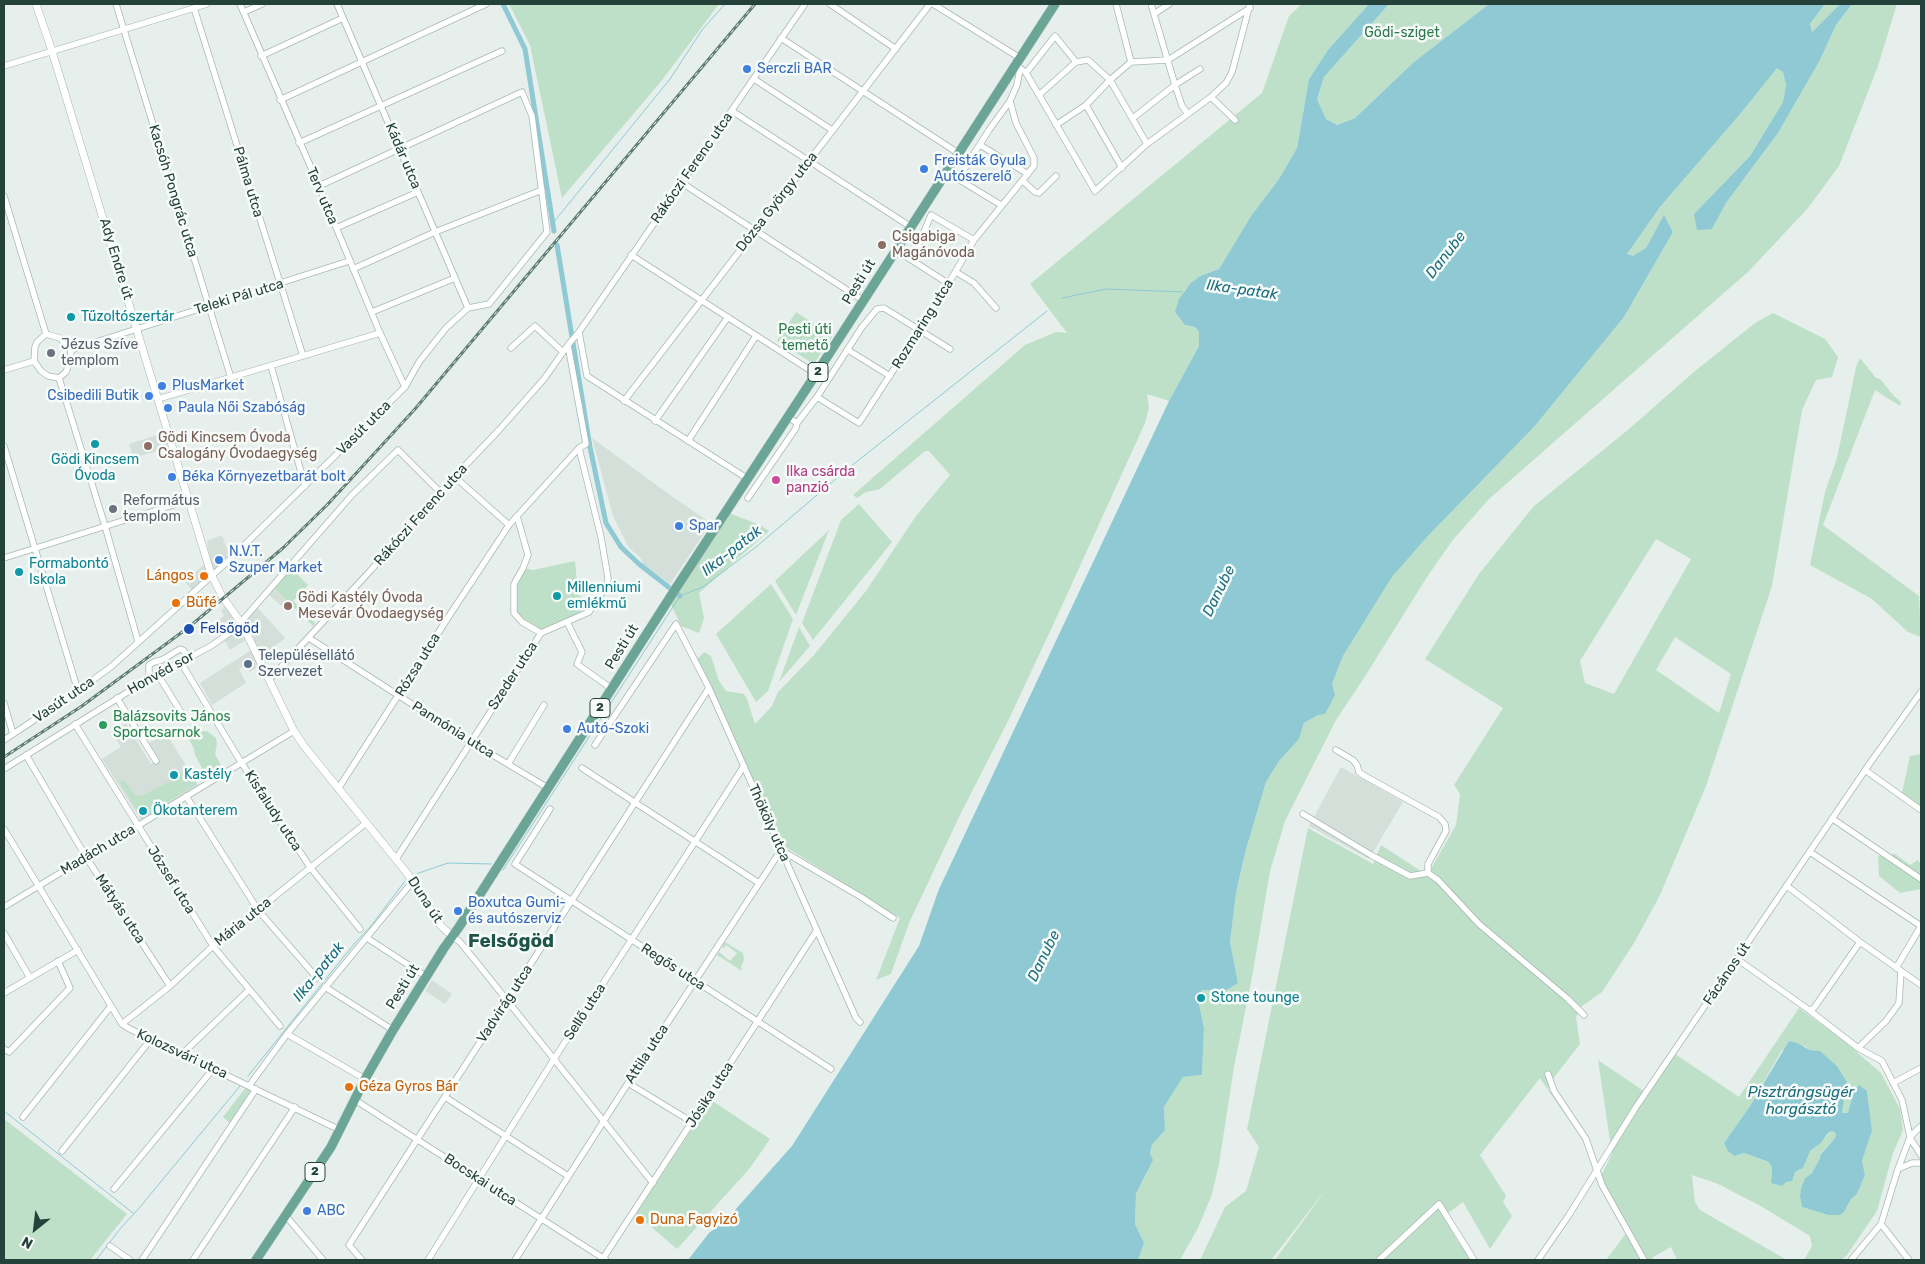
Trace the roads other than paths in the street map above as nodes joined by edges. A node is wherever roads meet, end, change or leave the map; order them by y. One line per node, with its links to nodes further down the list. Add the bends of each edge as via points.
1 (36, 4): 23 (street, Ady Endre út)
2 (116, 4): 20 (street, Kacsóh Pongrác utca)
3 (207, 4): 16 (street)
4 (240, 4): 17 (street, Terv utca)
5 (262, 4): 17 (street)
6 (337, 4): 19 (street, Kádár utca)
7 (486, 4): 27 (street)
8 (805, 4): 21 (street, Rákóczi Ferenc utca)
9 (830, 4): 22 (street)
10 (932, 4): 22 (street, Dózsa György utca); 31 (street)
11 (1055, 4): 31 (main road, Pesti út / 2)
12 (1116, 4): 29 (street)
13 (1151, 4): 18 (street)
14 (1169, 4): 18 (street)
15 (1250, 6): 26 (street); 38 (street, via 1232,72)
16 (194, 8): 20 (street); 77 (street, Pálma utca)
17 (244, 12): 25 (street, Terv utca)
18 (1154, 14): 26 (street)
19 (343, 18): 25 (street); 27 (street, Kádár utca)
20 (124, 29): 23 (street); 81 (street, Kacsóh Pongrác utca)
21 (781, 38): 33 (street, Rákóczi Ferenc utca); 36 (street)
22 (896, 49): 36 (street, Dózsa György utca)
23 (52, 50): 30 (street); 86 (street, Ady Endre út)
24 (502, 51): 41 (street)
25 (261, 56): 39 (street, Terv utca)
26 (1168, 60): 29 (street); 35 (street)
27 (362, 61): 39 (street); 41 (street, Kádár utca)
28 (1076, 62): 31 (street, via 1055,36); 34 (street, via 1088,60); 37 (street)
29 (1131, 62): 34 (street)
30 (4, 66)
31 (1020, 66): 37 (street); 40 (street); 53 (main road, Pesti út / 2)
32 (1200, 69): 35 (street)
33 (754, 79): 43 (street, Rákóczi Ferenc utca); 48 (street)
34 (1110, 80): 42 (street); 45 (street)
35 (1175, 85): 44 (street); 45 (street)
36 (862, 91): 48 (street, Dózsa György utca); 53 (street)
37 (1039, 95): 47 (street)
38 (1211, 97): 44 (street); 46 (street)
39 (280, 100): 49 (street, Terv utca)
40 (1010, 101): 51 (street); 56 (street, Rozmaring utca, via 1016,123 1034,158 1034,166)
41 (381, 105): 49 (street); 52 (street, Kádár utca)
42 (1086, 105): 47 (street); 55 (street)
43 (732, 111): 54 (street); 59 (street, Rákóczi Ferenc utca)
44 (1188, 114): 50 (street)
45 (1133, 118): 50 (street)
46 (1235, 120)
47 (1056, 125): 55 (street, via 1095,190)
48 (832, 130): 54 (street, Dózsa György utca)
49 (299, 142): 60 (street, Terv utca)
50 (1147, 144): 55 (street)
51 (980, 145): 56 (street); 64 (street, via 958,179)
52 (399, 148): 60 (street); 61 (street, Vasút utca, via 522,92 532,116); 62 (street, Kádár utca)
53 (958, 153): 65 (main road, Pesti út / 2)
54 (809, 161): 65 (street); 67 (street, Dózsa György utca)
55 (1122, 168)
56 (1028, 174): 58 (street, Rozmaring utca)
57 (1056, 176): 58 (street, via 1039,193)
58 (1023, 181): 64 (street, Rozmaring utca)
59 (682, 183): 67 (street); 71 (street, Rákóczi Ferenc utca)
60 (319, 186): 66 (street, Terv utca)
61 (542, 190): 68 (street); 82 (street, Vasút utca, via 548,232 488,304)
62 (418, 192): 66 (street); 68 (street, Kádár utca)
63 (4, 196): 90 (street)
64 (1000, 205): 69 (street, Rozmaring utca)
65 (911, 227): 70 (main road, Pesti út / 2)
66 (336, 228): 73 (street, Terv utca)
67 (755, 231): 79 (street, Dózsa György utca); 80 (street)
68 (435, 232): 74 (street); 76 (street, Kádár utca)
69 (974, 240): 72 (street, via 931,215); 75 (street, Rozmaring utca)
70 (896, 250): 72 (street); 80 (main road, Pesti út / 2)
71 (631, 255): 79 (street); 88 (street, Rákóczi Ferenc utca)
72 (912, 260): 78 (street)
73 (349, 262): 74 (street, Terv utca); 77 (street, Teleki Pál utca)
74 (353, 269): 84 (street, Terv utca)
75 (956, 272): 78 (street, Rozmaring utca); 83 (street, via 974,282)
76 (455, 278): 82 (street, Kádár utca); 84 (street)
77 (279, 284): 81 (street, Teleki Pál utca); 98 (street, Pálma utca)
78 (949, 284): 87 (street, Rozmaring utca)
79 (700, 301): 85 (street); 109 (street, Dózsa György utca)
80 (864, 301): 102 (main road, Pesti út / 2)
81 (209, 306): 86 (street, Teleki Pál utca); 105 (street, Kacsóh Pongrác utca)
82 (468, 308): 106 (street, Vasút utca, via 446,328 419,362)
83 (996, 308)
84 (372, 312): 89 (street, Terv utca)
85 (728, 318): 91 (street); 111 (street)
86 (137, 330): 94 (street, Teleki Pál utca); 108 (street, Ady Endre út)
87 (920, 330): 95 (street, via 880,308 862,327); 96 (street); 103 (street, Rozmaring utca)
88 (579, 332): 92 (street, Rákóczi Ferenc utca); 109 (street, via 587,376)
89 (380, 333): 98 (street); 106 (street, Terv utca)
90 (46, 334): 94 (street, via 60,338); 99 (street, via 35,347)
91 (756, 336): 102 (street); 113 (street)
92 (568, 345): 97 (street, Rákóczi Ferenc utca); 115 (street, via 586,444)
93 (511, 348): 97 (street, via 535,326)
94 (70, 350): 104 (street, via 66,372)
95 (848, 350): 103 (street); 107 (street)
96 (950, 350)
97 (563, 352): 116 (street, Rákóczi Ferenc utca, via 519,408)
98 (303, 356): 100 (street)
99 (34, 361): 101 (street); 104 (street, via 48,376)
100 (271, 366): 105 (street); 118 (street)
101 (4, 370)
102 (816, 374): 110 (main road, Pesti út / 2)
103 (890, 376): 107 (street, Rozmaring utca, via 859,423)
104 (59, 378): 124 (street)
105 (232, 378): 108 (street)
106 (405, 387): 118 (street, Vasút utca)
107 (817, 397): 112 (street)
108 (158, 399): 121 (street, Ady Endre út)
109 (624, 401): 111 (street)
110 (788, 417): 112 (street); 117 (main road, Pesti út / 2)
111 (655, 421): 113 (street)
112 (797, 423): 120 (street)
113 (688, 441): 117 (street)
114 (4, 446): 125 (street)
115 (579, 448): 122 (street, Rózsa utca); 129 (street, Szeder utca, via 601,537 608,582 589,612)
116 (455, 477): 119 (street, Rákóczi Ferenc utca); 123 (street)
117 (748, 479): 140 (main road, Pesti út / 2)
118 (306, 486): 127 (street, Vasút utca)
119 (440, 492): 130 (street, Honvéd sor, via 398,450 352,495); 132 (street, Rákóczi Ferenc utca)
120 (748, 498)
121 (189, 500): 124 (street); 127 (street, Ady Endre út)
122 (516, 516): 123 (street, Rózsa utca); 131 (street, via 528,555 514,584 514,613)
123 (509, 525): 143 (street, Rózsa utca)
124 (105, 526): 125 (street); 133 (street)
125 (34, 548): 126 (street); 141 (street)
126 (4, 558)
127 (212, 574): 128 (street, Ady Endre út); 133 (street, Vasút utca)
128 (224, 598): 130 (street, Duna út)
129 (567, 622): 131 (street, Szeder utca); 140 (street, via 582,652 577,664)
130 (241, 623): 134 (street, Honvéd sor, via 211,646); 138 (street, Duna út)
131 (541, 633): 152 (street, Szeder utca)
132 (309, 638): 138 (street, Rákóczi Ferenc utca); 143 (street, Pannónia utca)
133 (138, 642): 141 (street, Vasút utca)
134 (189, 656): 135 (street, Honvéd sor); 137 (street, via 180,649 154,662 149,665)
135 (180, 661): 136 (street, Honvéd sor); 157 (street, Kisfaludy utca)
136 (158, 674): 137 (street, Honvéd sor); 147 (street)
137 (149, 678): 144 (street, Honvéd sor)
138 (269, 680): 149 (street, Duna út)
139 (709, 688): 153 (street, Thököly utca, via 676,624); 159 (street, Thököly utca); 166 (street, Vadvirág utca)
140 (612, 689): 163 (main road, Pesti út / 2)
141 (78, 691): 150 (street, Vasút utca)
142 (1921, 692): 162 (street, Fácános út)
143 (398, 696): 152 (street, Pannónia utca); 164 (street, Rózsa utca)
144 (117, 698): 148 (street, Honvéd sor); 156 (street)
145 (4, 703): 150 (street)
146 (544, 705): 158 (street)
147 (182, 714)
148 (75, 724): 155 (street, Honvéd sor); 172 (street, József utca)
149 (294, 731): 157 (street, Madách utca); 164 (street, Duna út)
150 (13, 734): 151 (street, Vasút utca)
151 (4, 740)
152 (472, 742): 158 (street, Pannónia utca); 178 (street, Szeder utca)
153 (595, 744)
154 (1336, 750): 180 (street, via 1353,760 1363,775 1445,824 1446,831 1428,864)
155 (26, 755): 161 (street, Honvéd sor); 177 (street, Mátyás utca)
156 (156, 761)
157 (241, 762): 165 (street, Madách utca); 179 (street, Kisfaludy utca)
158 (508, 764): 163 (street, Pannónia utca)
159 (744, 766): 174 (street, Sellő utca); 175 (street, Thököly utca)
160 (582, 768): 166 (street)
161 (4, 769)
162 (1866, 770): 168 (street); 170 (street, Fácános út)
163 (548, 788): 194 (main road, Pesti út / 2)
164 (338, 789): 171 (street, Duna út)
165 (186, 796): 172 (street, Madách utca); 188 (street)
166 (635, 802): 174 (street); 186 (street, Vadvirág utca)
167 (550, 809): 186 (street, Regős utca, via 515,864)
168 (1921, 810)
169 (1303, 814): 180 (street, via 1410,876)
170 (1833, 819): 176 (street, Fácános út); 182 (street)
171 (366, 823): 178 (street, Duna út); 179 (street, Mária utca)
172 (137, 826): 177 (street, Madách utca); 198 (street, József utca)
173 (4, 829): 184 (street, Kolozsvári utca)
174 (695, 842): 183 (street); 196 (street, Sellő utca)
175 (781, 850): 183 (street, Attila utca); 189 (street); 192 (street, Thököly utca)
176 (1810, 852): 185 (street, Fácános út); 190 (street)
177 (86, 857): 184 (street, Madách utca); 208 (street, Mátyás utca)
178 (396, 860): 181 (street, Duna út)
179 (310, 867): 188 (street, Mária utca); 191 (street, Kisfaludy utca)
180 (1428, 873): 215 (street, via 1479,924)
181 (410, 877): 194 (street, Duna út, via 441,926); 195 (street)
182 (1921, 879)
183 (759, 883): 206 (street, Attila utca)
184 (39, 886): 187 (street, Madách utca); 199 (street, Kolozsvári utca)
185 (1787, 886): 197 (street); 200 (street, Fácános út)
186 (571, 902): 196 (street, Regős utca); 212 (street, Vadvirág utca)
187 (4, 907)
188 (258, 910): 198 (street, Mária utca); 205 (street)
189 (893, 918)
190 (1921, 926): 202 (street)
191 (360, 929)
192 (817, 930): 216 (street, Jósika utca); 217 (street, Thököly utca)
193 (4, 933): 204 (street)
194 (452, 936): 203 (main road, Pesti út / 2); 212 (street, Duna út)
195 (367, 938): 203 (street); 209 (street)
196 (632, 940): 206 (street, Regős utca); 226 (street, Sellő utca)
197 (1860, 942): 202 (street); 214 (street, via 1814,1008)
198 (213, 946): 208 (street, Mária utca); 210 (street, József utca)
199 (78, 950): 201 (street); 213 (street, Kolozsvári utca)
200 (1737, 959): 214 (street); 251 (street, Fácános út)
201 (58, 961): 204 (street); 223 (street, via 70,988 9,1052)
202 (1898, 969): 207 (street); 224 (street, via 1899,1003)
203 (427, 977): 220 (main road, Pesti út / 2)
204 (30, 978): 211 (street)
205 (317, 978)
206 (695, 981): 216 (street, Regős utca); 232 (street, Attila utca)
207 (1921, 985)
208 (170, 986): 218 (street, Mária utca)
209 (325, 987): 220 (street); 221 (street)
210 (249, 990): 219 (street, József utca); 225 (street)
211 (4, 993)
212 (507, 1000): 226 (street, Duna út); 236 (street, Vadvirág utca)
213 (111, 1006): 218 (street, Kolozsvári utca); 239 (street)
214 (1809, 1010): 224 (street)
215 (1584, 1015)
216 (758, 1022): 229 (street, Regős utca); 241 (street, Jósika utca)
217 (860, 1022)
218 (122, 1024): 222 (street, Kolozsvári utca)
219 (280, 1026)
220 (393, 1030): 231 (main road, Pesti út / 2)
221 (287, 1034): 231 (street); 234 (street)
222 (151, 1039): 225 (street, Kolozsvári utca); 247 (street)
223 (4, 1048)
224 (1858, 1048): 233 (street, via 1882,1061)
225 (183, 1053): 227 (street, Kolozsvári utca)
226 (554, 1059): 240 (street, Duna út); 244 (street, Sellő utca)
227 (214, 1068): 234 (street, Kolozsvári utca); 255 (street)
228 (1921, 1068): 233 (street)
229 (831, 1070)
230 (1548, 1074): 251 (street, via 1554,1091 1586,1138)
231 (365, 1079): 237 (main road, Pesti út / 2)
232 (628, 1083): 240 (street, Attila utca); 241 (street)
233 (1893, 1083): 245 (street, via 1902,1100)
234 (247, 1085): 235 (street, Kolozsvári utca)
235 (256, 1089): 238 (street, Kolozsvári utca); 261 (street)
236 (445, 1097): 244 (street); 246 (street, Vadvirág utca)
237 (355, 1100): 243 (main road, Pesti út / 2); 246 (street, Bocskai utca)
238 (295, 1107): 243 (street, Kolozsvári utca); 262 (street)
239 (23, 1117)
240 (604, 1120): 252 (street, Attila utca); 254 (street, Duna út)
241 (692, 1122): 254 (street, Jósika utca)
242 (1921, 1126): 245 (street)
243 (340, 1130): 256 (main road, Pesti út / 2)
244 (506, 1137): 252 (street); 253 (street, Sellő utca)
245 (1910, 1138): 248 (street); 250 (street)
246 (417, 1140): 253 (street, Bocskai utca); 265 (street, Vadvirág utca, via 349,1245)
247 (62, 1152)
248 (1921, 1155)
249 (1921, 1163): 250 (street)
250 (1898, 1169): 258 (street)
251 (1596, 1171): 271 (street, Fácános út); 272 (street)
252 (568, 1176): 257 (street, Attila utca)
253 (479, 1179): 257 (street, Bocskai utca); 266 (street, Sellő utca)
254 (654, 1183): 268 (street, Jósika utca)
255 (114, 1189)
256 (286, 1216): 263 (main road, Pesti út / 2); 264 (street)
257 (541, 1219): 267 (street, Attila utca); 268 (street, Bocskai utca)
258 (1881, 1224): 273 (street); 274 (street)
259 (110, 1246): 260 (street)
260 (130, 1260)
261 (142, 1260)
262 (193, 1260)
263 (256, 1260)
264 (323, 1260)
265 (362, 1260)
266 (428, 1260)
267 (515, 1260)
268 (603, 1260)
269 (1379, 1260): 270 (street, via 1439,1204)
270 (1474, 1260)
271 (1538, 1260)
272 (1644, 1260)
273 (1851, 1260)
274 (1909, 1260)

